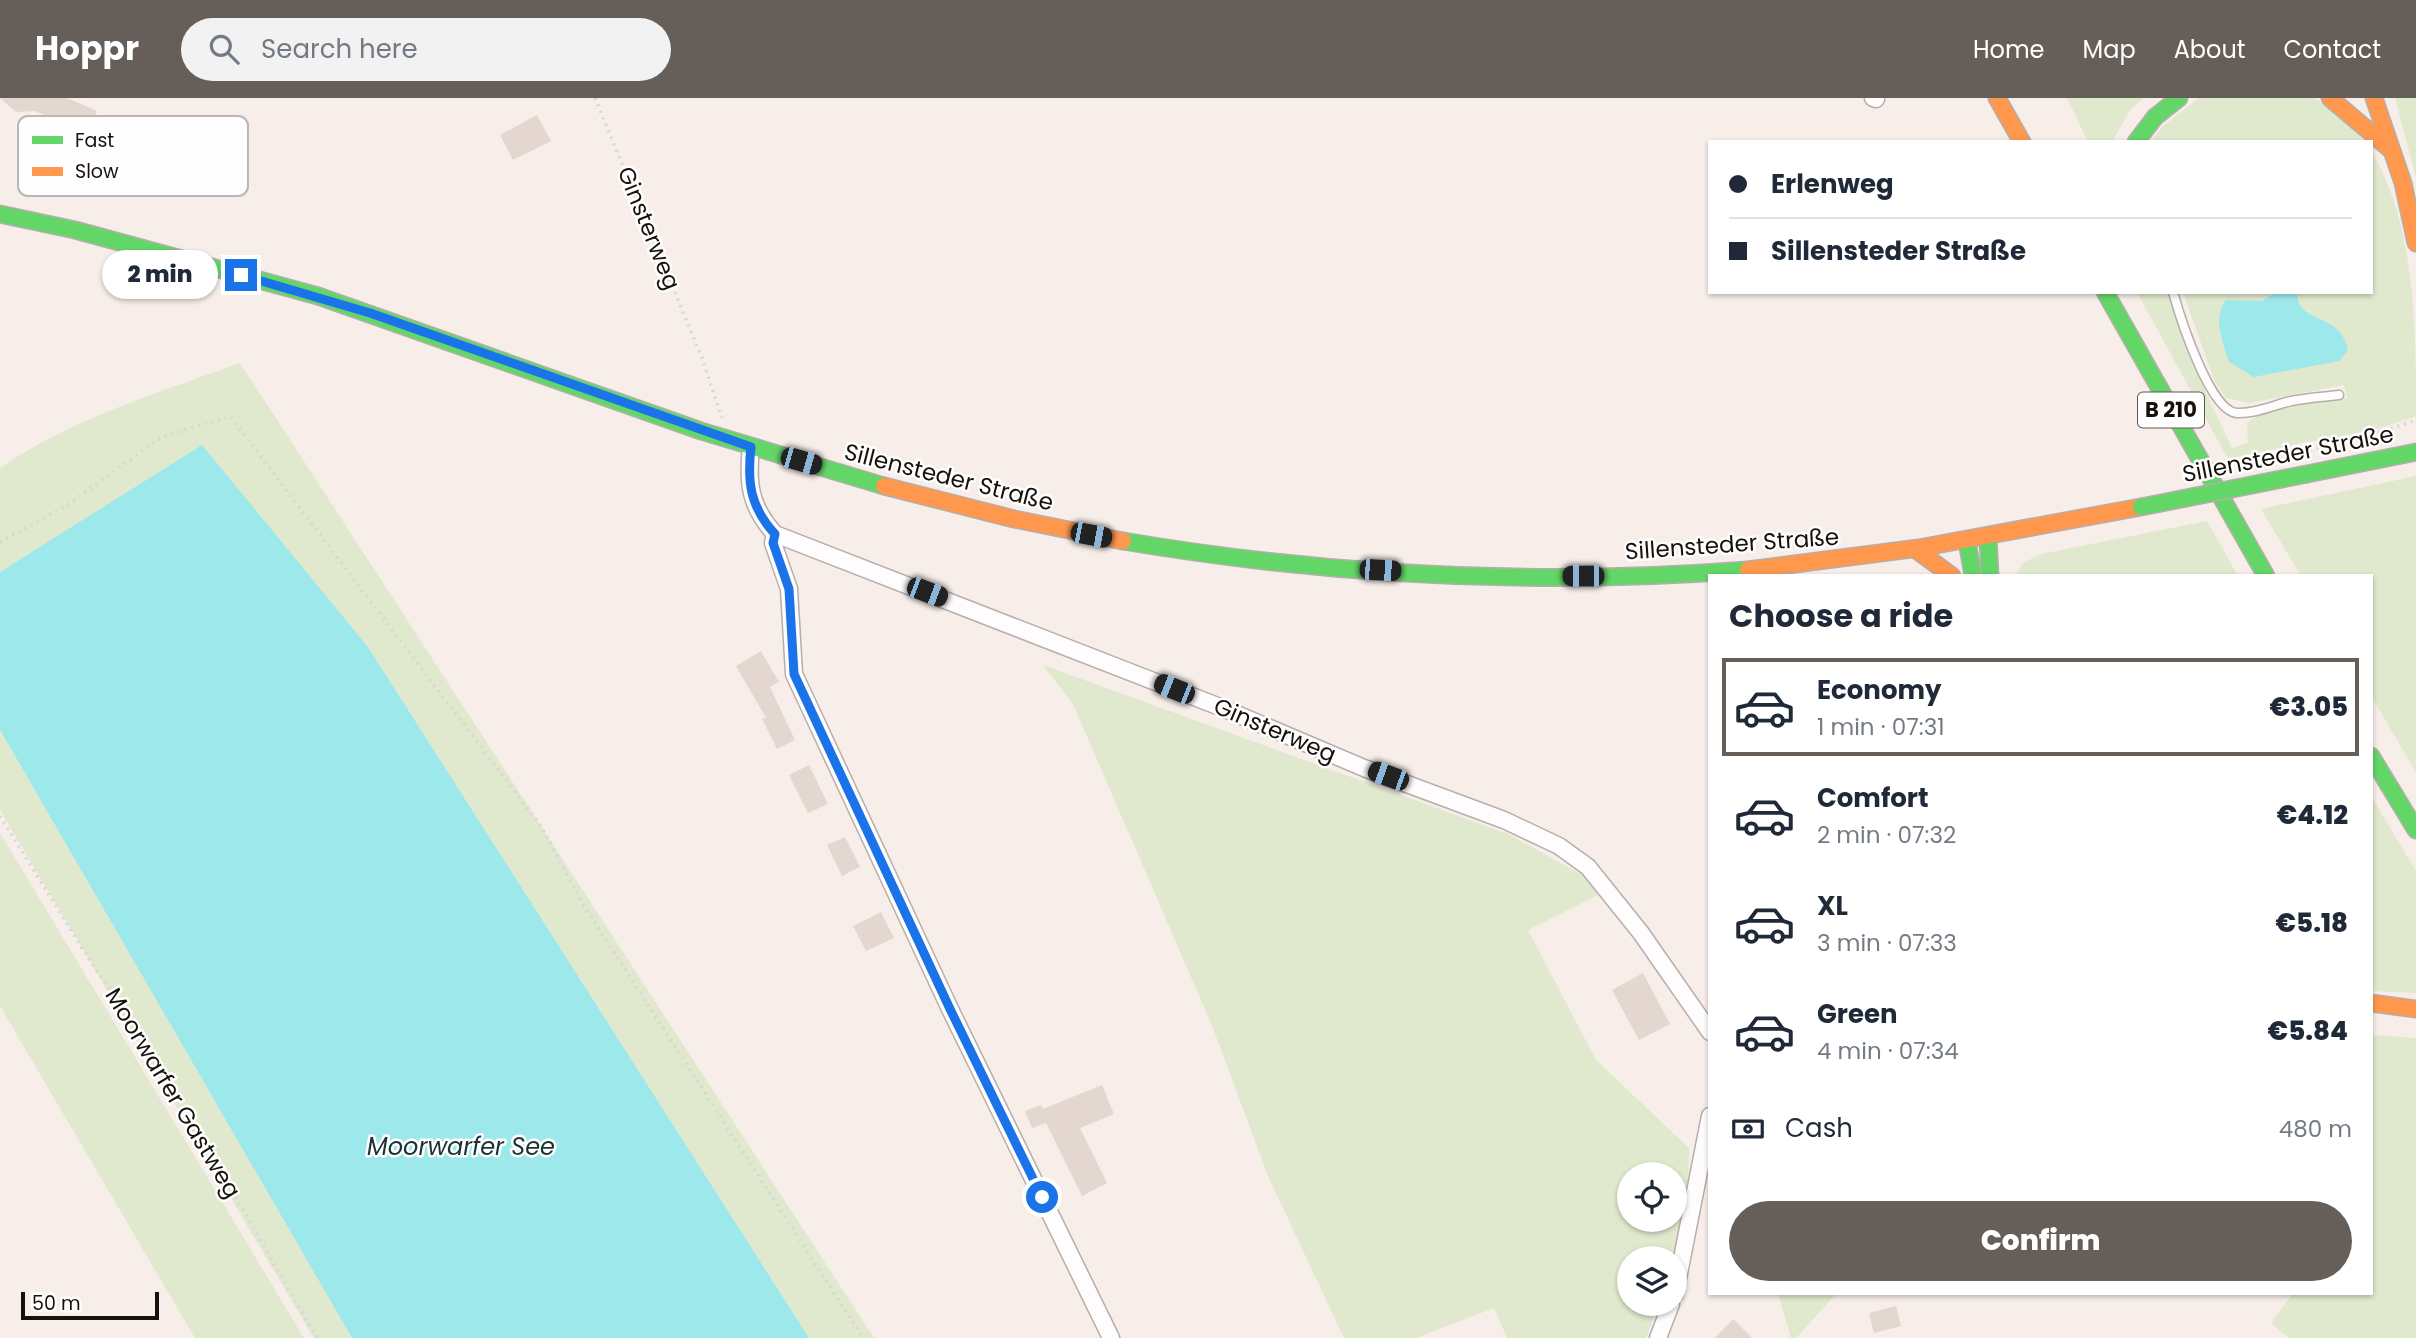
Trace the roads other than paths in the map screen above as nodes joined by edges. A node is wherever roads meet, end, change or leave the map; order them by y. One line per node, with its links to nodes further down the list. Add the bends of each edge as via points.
1 (1997, 98): 5 (main road)
2 (2179, 98): 6 (main road, via 2155,117)
3 (2330, 98): 7 (main road)
4 (2374, 98): 7 (main road)
5 (2021, 140)
6 (2138, 140)
7 (2390, 149): 9 (main road)
8 (0, 214): 15 (main road, Sillensteder Straße, via 189,260 370,313)
9 (2416, 243)
10 (2106, 294): 13 (main road, B 210)
11 (2174, 294): 14 (lane, via 2207,382 2224,408 2250,412)
12 (2127, 298): 13 (main road)
13 (2138, 351): 24 (main road, B 210)
14 (2339, 395)
15 (751, 447): 17 (street, via 748,478 752,502); 20 (main road, Sillensteder Straße, via 1012,519 1118,540 1380,570 1513,576 1693,574)
16 (2416, 452): 18 (main road, Sillensteder Straße, bridge)
17 (775, 534): 29 (street, Ginsterweg, via 1220,706 1559,846 1588,867); 33 (street, via 773,543 789,589 794,674 950,1009)
18 (1989, 537): 19 (main road, Sillensteder Straße); 23 (main road)
19 (1967, 541): 20 (main road, Sillensteder Straße); 22 (main road)
20 (1915, 549): 21 (main road)
21 (1949, 574)
22 (1973, 574)
23 (1990, 574)
24 (2265, 574)
25 (2373, 759): 26 (main road)
26 (2416, 830)
27 (2373, 1003): 28 (main road)
28 (2416, 1009)
29 (1708, 1029)
30 (1708, 1126): 31 (street)
31 (1684, 1246)
32 (1666, 1316): 34 (street)
33 (1111, 1338)
34 (1658, 1338)

